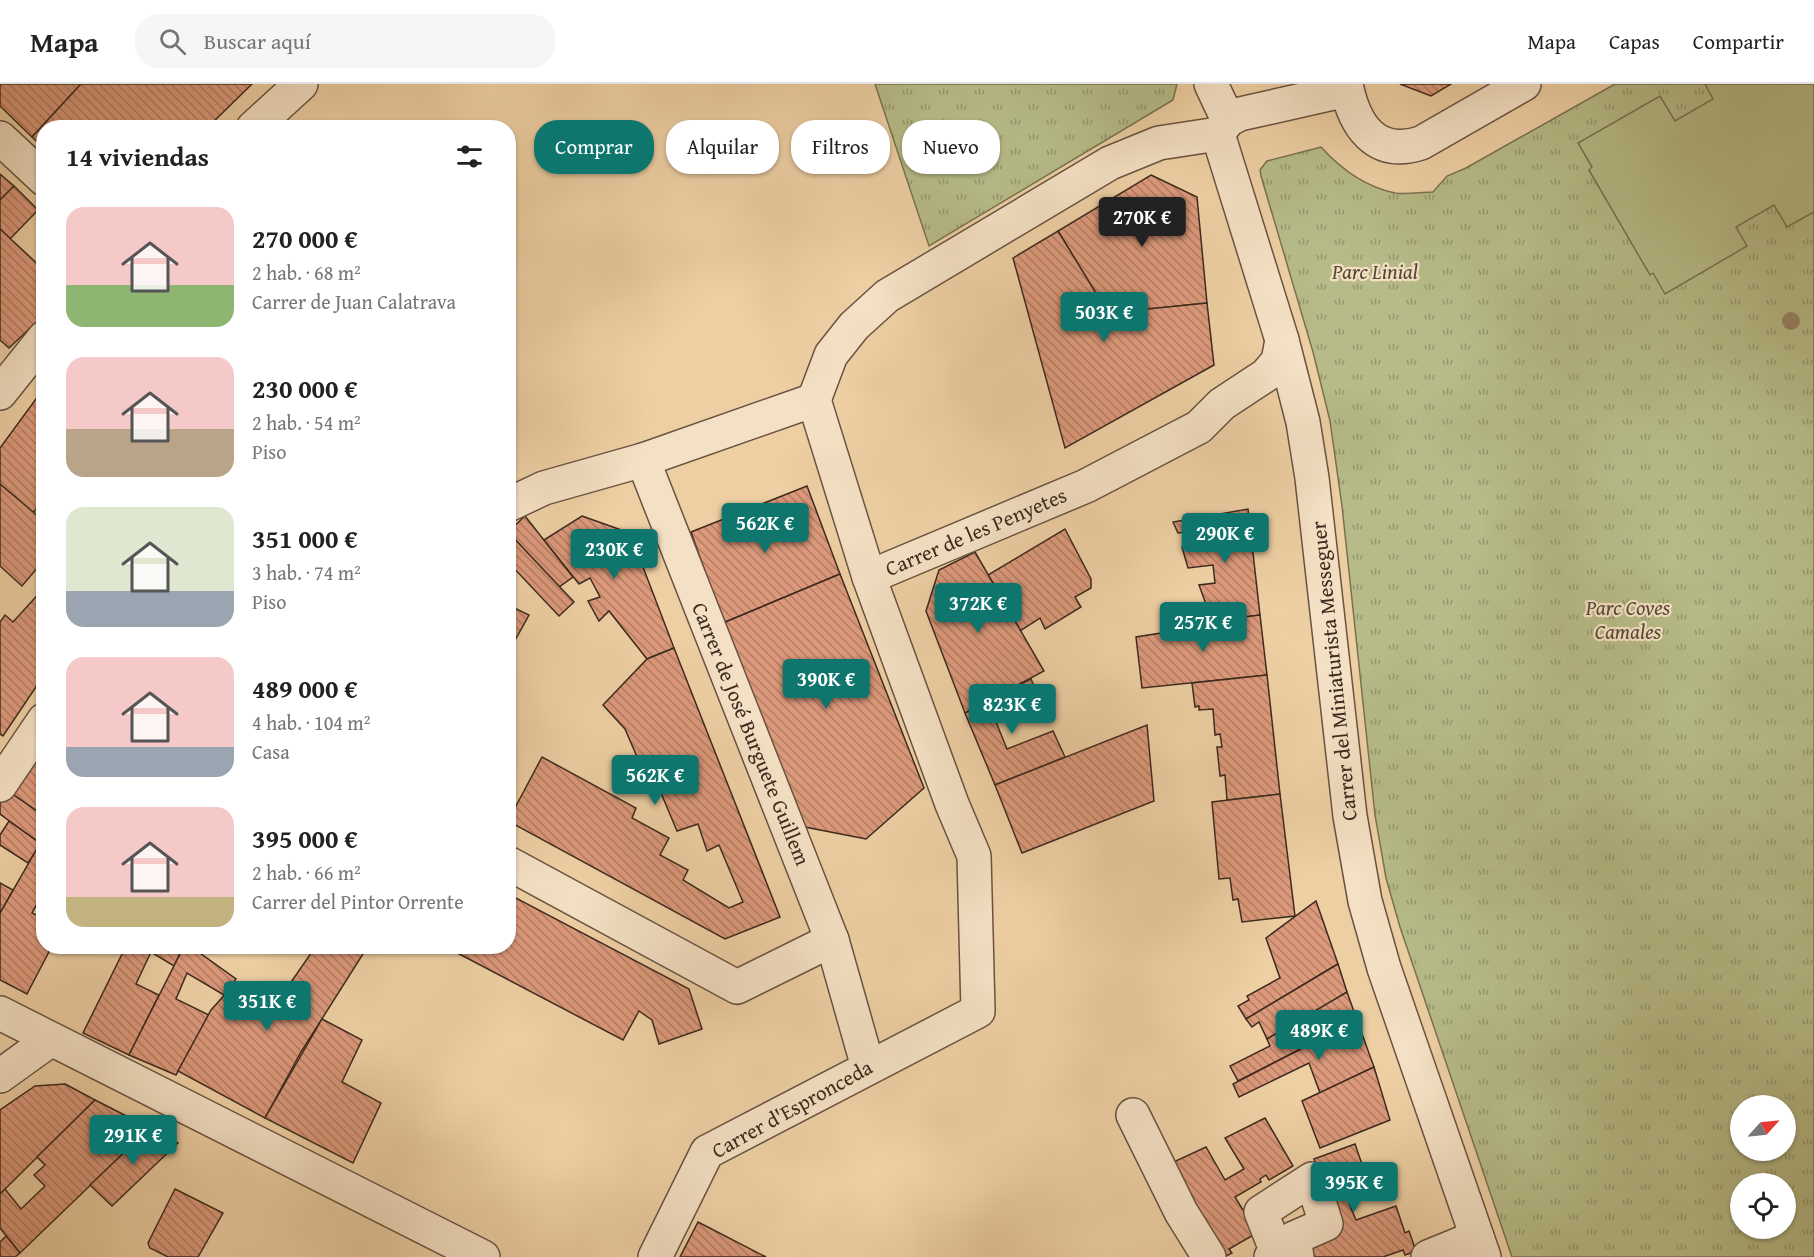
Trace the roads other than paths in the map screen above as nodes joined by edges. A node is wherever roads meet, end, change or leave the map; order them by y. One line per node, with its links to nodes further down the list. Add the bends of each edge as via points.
1 (301, 84): 5 (street)
2 (1211, 84): 6 (street, Carrer del Miniaturista Messeguer)
3 (1524, 84): 4 (street, via 1421,143 1407,147 1381,144 1369,136 1355,113)
4 (1347, 87): 6 (street, via 1240,114)
5 (262, 120)
6 (1223, 127): 9 (street, Carrer del Miniaturista Messeguer); 12 (street, via 1159,143 1110,162 887,296 854,326 831,355)
7 (0, 138): 8 (street)
8 (36, 172)
9 (1282, 340): 15 (street, Carrer de les Penyetes, via 1278,361 1266,375 1222,404 1199,427 1086,486); 25 (street, Carrer del Miniaturista Messeguer, via 1296,390 1312,478 1356,863 1384,968)
10 (36, 348): 11 (street)
11 (0, 393)
12 (814, 400): 13 (street); 15 (street, Carrer de les Penyetes)
13 (643, 460): 14 (street, via 544,488); 19 (street, Carrer de José Burguete Guillem)
14 (516, 501)
15 (869, 577): 22 (street, Carrer d'Espronceda, via 974,856 978,1011)
16 (36, 732): 17 (street)
17 (0, 785)
18 (516, 867): 19 (street, via 737,987)
19 (832, 940): 22 (street, Carrer de José Burguete Guillem)
20 (0, 1013): 21 (street)
21 (50, 1040): 23 (street); 26 (street)
22 (868, 1067): 27 (street, Carrer d'Espronceda, via 707,1152)
23 (0, 1076)
24 (1133, 1115): 28 (street, via 1181,1212)
25 (1481, 1247): 31 (street)
26 (483, 1257)
27 (655, 1257)
28 (1209, 1257)
29 (1270, 1257): 30 (street, via 1276,1250 1261,1212 1312,1179 1326,1224 1294,1238)
30 (1297, 1257)
31 (1428, 1257)

